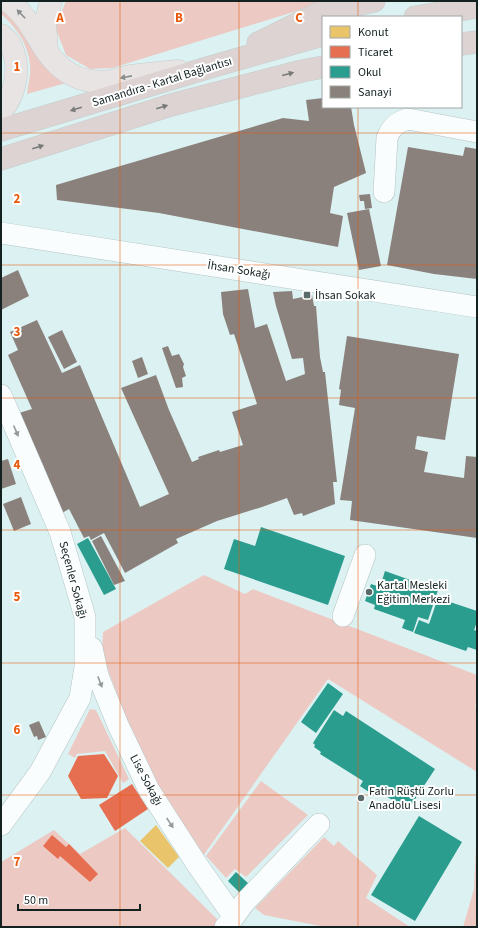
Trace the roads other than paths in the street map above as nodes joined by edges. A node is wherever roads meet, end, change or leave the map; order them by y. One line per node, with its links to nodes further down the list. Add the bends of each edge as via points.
1 (8, 1): 10 (main road, one-way to 1, via 27,19)
2 (51, 1): 10 (main road, via 45,24)
3 (374, 1): 12 (highway, via 319,13)
4 (477, 7): 5 (highway)
5 (420, 16)
6 (1, 35): 13 (main road, via 10,43 17,64 10,98)
7 (322, 35): 12 (highway, Samandıra - Kartal Bağlantısı)
8 (477, 42): 9 (highway)
9 (462, 44)
10 (47, 52): 12 (main road, one-way to 10, via 91,81 73,76 60,67)
11 (322, 67): 16 (highway, Samandıra - Kartal Bağlantısı, one-way to 11, via 171,104)
12 (206, 68): 14 (highway, Samandıra - Kartal Bağlantısı, one-way to 14)
13 (1, 111)
14 (1, 130)
15 (477, 132): 17 (street, via 408,120 394,125 387,138)
16 (1, 159)
17 (384, 192)
18 (1, 233): 19 (street, İhsan Sokağı)
19 (477, 307)
20 (1, 395): 22 (street, Seçenler Sokağı, one-way to 22, via 60,532)
21 (366, 555): 23 (street)
22 (85, 616): 25 (street, Seçenler Sokağı, via 85,667 80,698 40,772); 26 (street, Lise Sokağı, one-way to 26, via 98,676 118,725 149,790 198,866)
23 (342, 616)
24 (319, 824): 26 (street, via 244,903)
25 (1, 825)
26 (230, 922)

